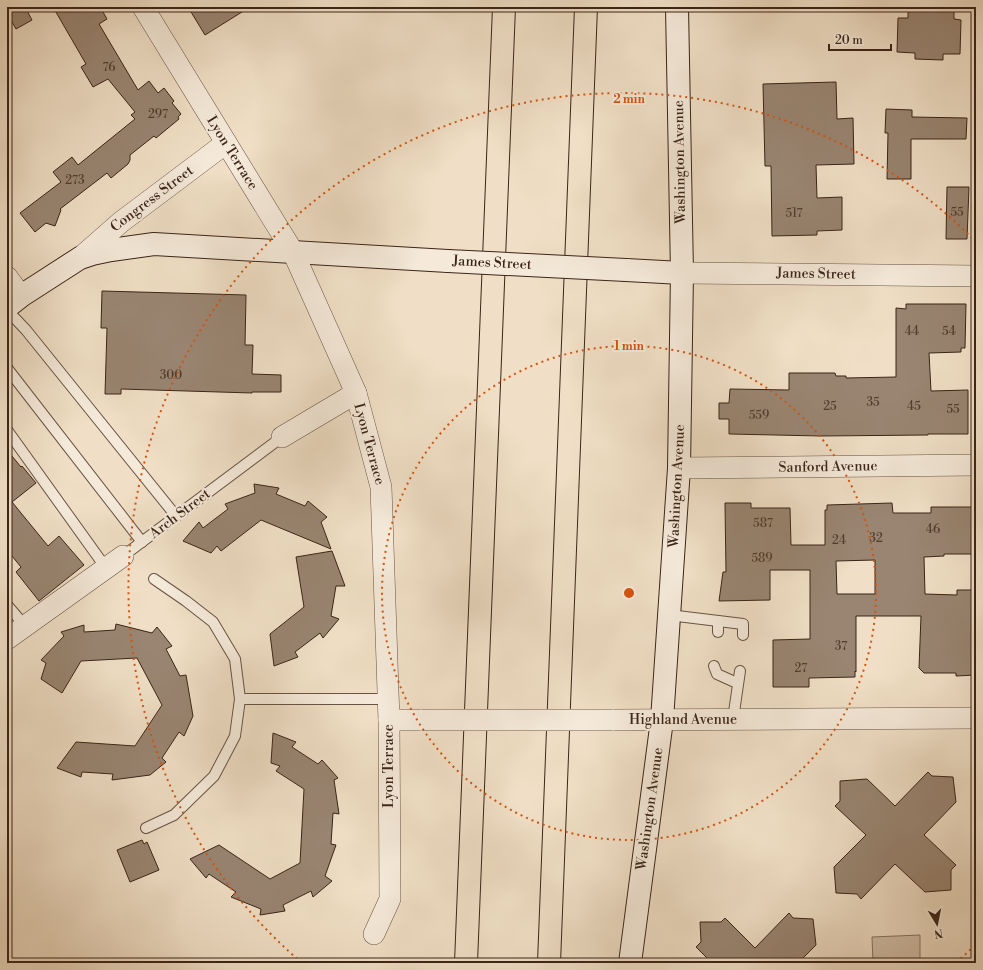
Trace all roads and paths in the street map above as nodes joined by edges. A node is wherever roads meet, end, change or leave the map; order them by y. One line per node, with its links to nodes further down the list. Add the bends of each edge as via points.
1 (143, 7): 5 (street, Lyon Terrace)
2 (504, 7): 41 (highway)
3 (586, 7): 42 (highway)
4 (677, 7): 8 (main road, Washington Avenue)
5 (226, 143): 6 (street, Lyon Terrace); 7 (street, Congress Street, via 121,222)
6 (294, 252): 7 (main road, James Street, via 154,244 111,250); 8 (main road, James Street, bridge); 13 (street, Lyon Terrace)
7 (80, 258): 11 (main road, James Street)
8 (682, 273): 9 (street, James Street); 17 (main road, Washington Avenue)
9 (976, 276)
10 (7, 277): 11 (street)
11 (12, 304): 18 (lane, via 26,330)
12 (7, 368): 19 (lane)
13 (356, 393): 15 (street, Arch Street); 34 (street, Lyon Terrace, via 381,487)
14 (7, 430): 21 (lane)
15 (282, 437): 18 (lane, Arch Street)
16 (976, 465): 17 (street, Sanford Avenue)
17 (679, 468): 24 (main road, Washington Avenue)
18 (176, 516): 19 (lane, Arch Street)
19 (142, 542): 20 (lane, Arch Street)
20 (123, 556): 21 (street, Arch Street)
21 (106, 568): 26 (street, Arch Street)
22 (154, 579): 33 (lane, via 213,622 235,659)
23 (7, 605): 26 (lane)
24 (669, 615): 25 (lane); 38 (main road, Washington Avenue)
25 (718, 621): 27 (lane); 28 (lane, via 743,624)
26 (25, 626): 29 (street, Arch Street)
27 (718, 632)
28 (743, 635)
29 (7, 640)
30 (714, 666): 32 (lane, via 717,674)
31 (740, 670): 32 (lane)
32 (737, 683): 36 (lane)
33 (240, 699): 34 (lane); 39 (lane, via 235,736 214,776 174,815)
34 (388, 699): 37 (street, Lyon Terrace)
35 (976, 718): 36 (street, Highland Avenue)
36 (733, 719): 38 (street, Highland Avenue)
37 (389, 720): 38 (street, Highland Avenue, bridge); 40 (street, Lyon Terrace, via 390,898)
38 (662, 720): 43 (main road, Washington Avenue)
39 (146, 828)
40 (374, 934)
41 (466, 963)
42 (548, 963)
43 (630, 963)

